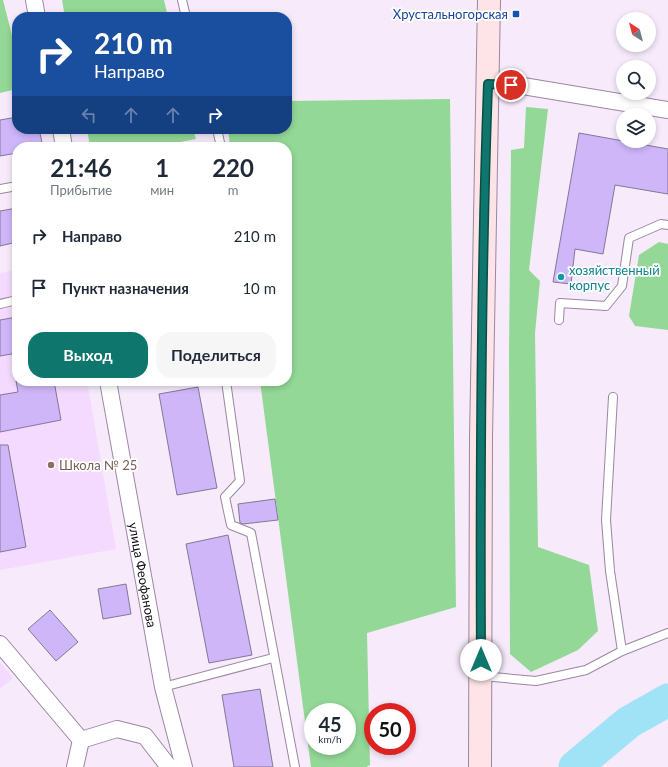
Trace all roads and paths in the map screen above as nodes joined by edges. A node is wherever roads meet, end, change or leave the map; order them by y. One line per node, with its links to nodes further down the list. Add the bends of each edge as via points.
1 (34, 0): 4 (street)
2 (182, 0): 5 (lane)
3 (489, 0): 6 (main road)
4 (36, 12)
5 (185, 12)
6 (488, 84): 7 (street, via 523,86); 21 (main road, via 481,438)
7 (668, 110)
8 (12, 187): 9 (lane)
9 (0, 189)
10 (668, 225): 13 (lane, via 661,224 629,238 622,286 606,306 560,303)
11 (12, 301): 12 (lane)
12 (0, 304)
13 (559, 320)
14 (109, 386): 22 (street, улица Феофанова)
15 (227, 386): 20 (lane, via 240,481 225,497 227,512 231,525 251,534)
16 (613, 397): 19 (lane, via 606,520 610,571)
17 (668, 633): 19 (lane)
18 (0, 644): 23 (street)
19 (622, 651): 21 (lane, via 586,670 536,681)
20 (273, 658): 22 (lane); 27 (lane)
21 (481, 676): 28 (main road)
22 (163, 687): 26 (street, улица Феофанова)
23 (81, 740): 24 (street); 25 (street, via 117,729 145,736)
24 (75, 767)
25 (169, 767)
26 (184, 767)
27 (295, 767)
28 (480, 767)

